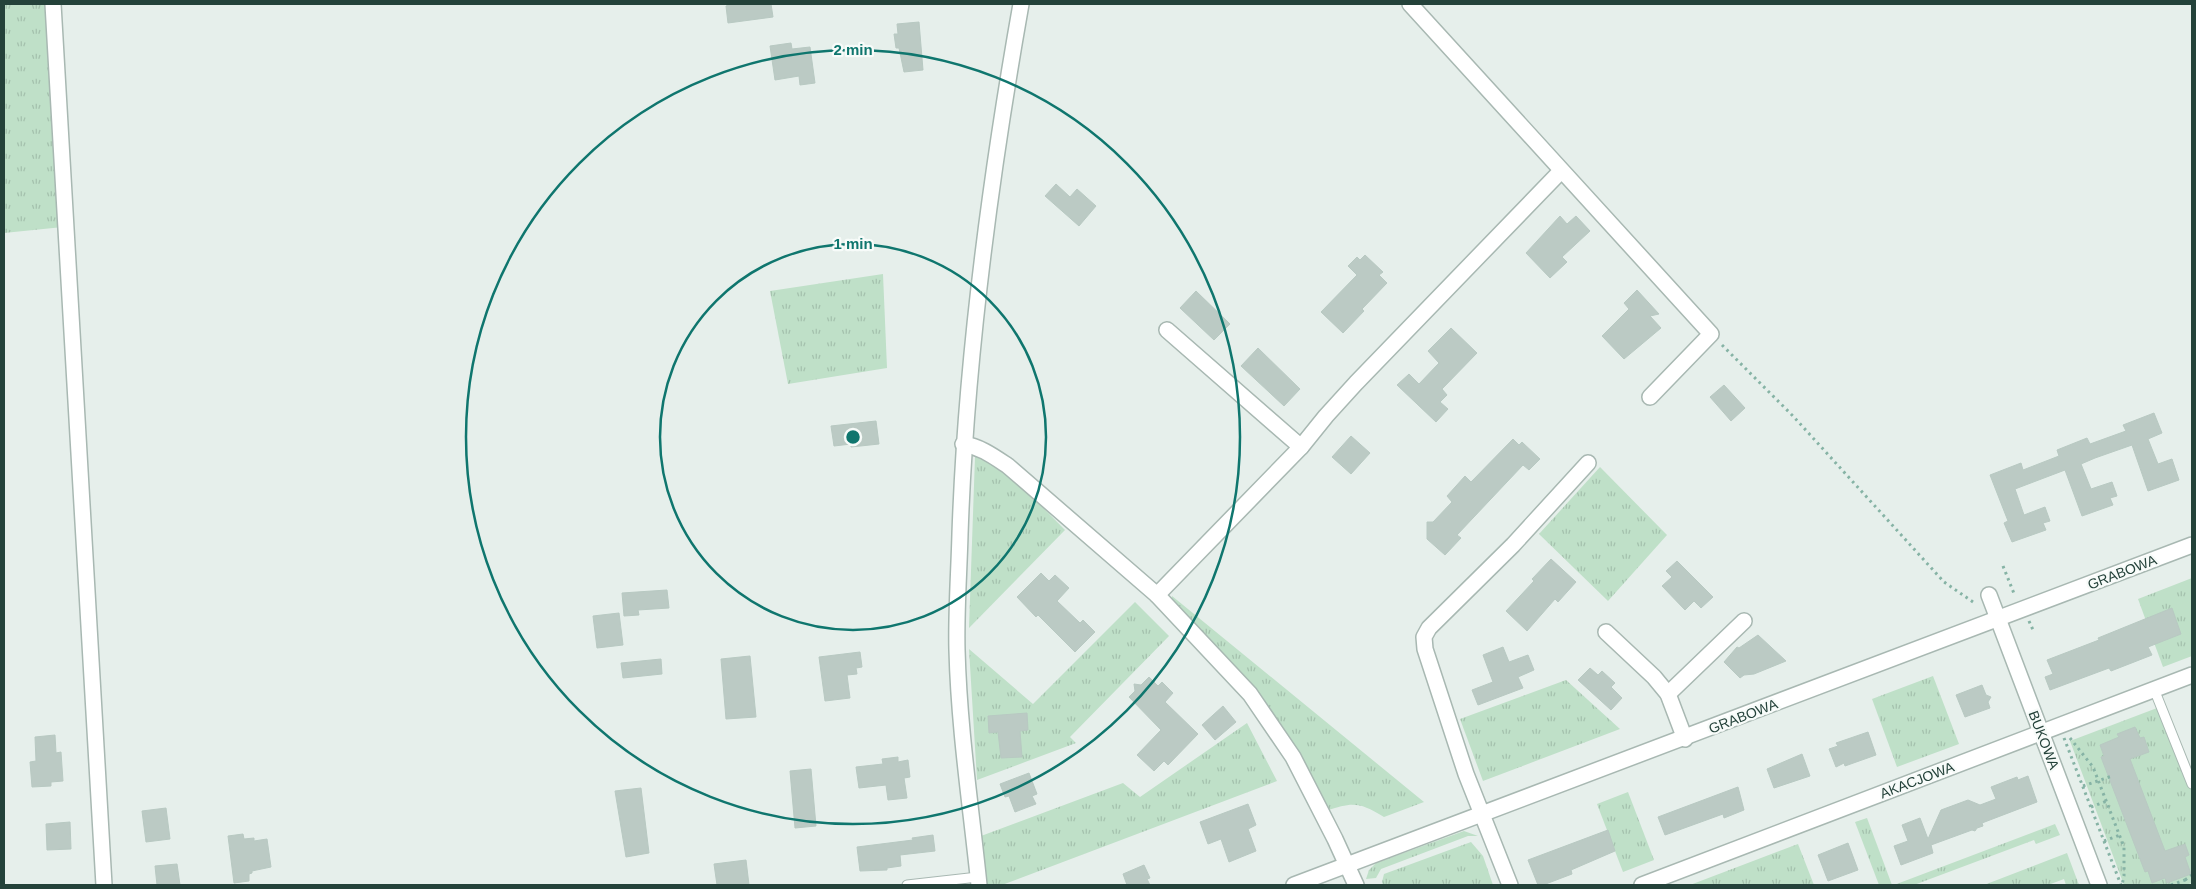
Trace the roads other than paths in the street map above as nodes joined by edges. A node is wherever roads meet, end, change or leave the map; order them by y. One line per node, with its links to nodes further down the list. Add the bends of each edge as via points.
1 (53, 4): 25 (street)
2 (1021, 4): 7 (street, via 980,267)
3 (1410, 4): 4 (street)
4 (1561, 171): 6 (street, via 1711,334); 8 (street, via 1338,403)
5 (1167, 330): 8 (street)
6 (1650, 397)
7 (963, 444): 11 (street, via 982,449 1008,466); 24 (street, via 957,657)
8 (1301, 447): 11 (street)
9 (1588, 463): 22 (street, via 1513,545 1425,633 1425,649 1466,774)
10 (2192, 546): 13 (street, GRABOWA)
11 (1158, 595): 23 (street, via 1230,670 1266,715 1293,757)
12 (1989, 595): 13 (street, BUKOWA)
13 (1998, 619): 19 (street, BUKOWA); 20 (street, GRABOWA)
14 (1744, 621): 18 (street)
15 (1606, 632): 18 (street)
16 (2192, 674): 17 (street, AKACJOWA)
17 (2154, 689): 19 (street, AKACJOWA); 21 (lane)
18 (1668, 694): 20 (street)
19 (2047, 736): 30 (street, AKACJOWA); 31 (street, BUKOWA)
20 (1685, 739): 22 (street, GRABOWA)
21 (2192, 784)
22 (1483, 814): 23 (street, GRABOWA); 29 (street)
23 (1347, 865): 27 (street, GRABOWA); 28 (street)
24 (978, 881): 26 (lane)
25 (104, 885)
26 (907, 885)
27 (1294, 885)
28 (1356, 885)
29 (1510, 885)
30 (1642, 885)
31 (2099, 885)

